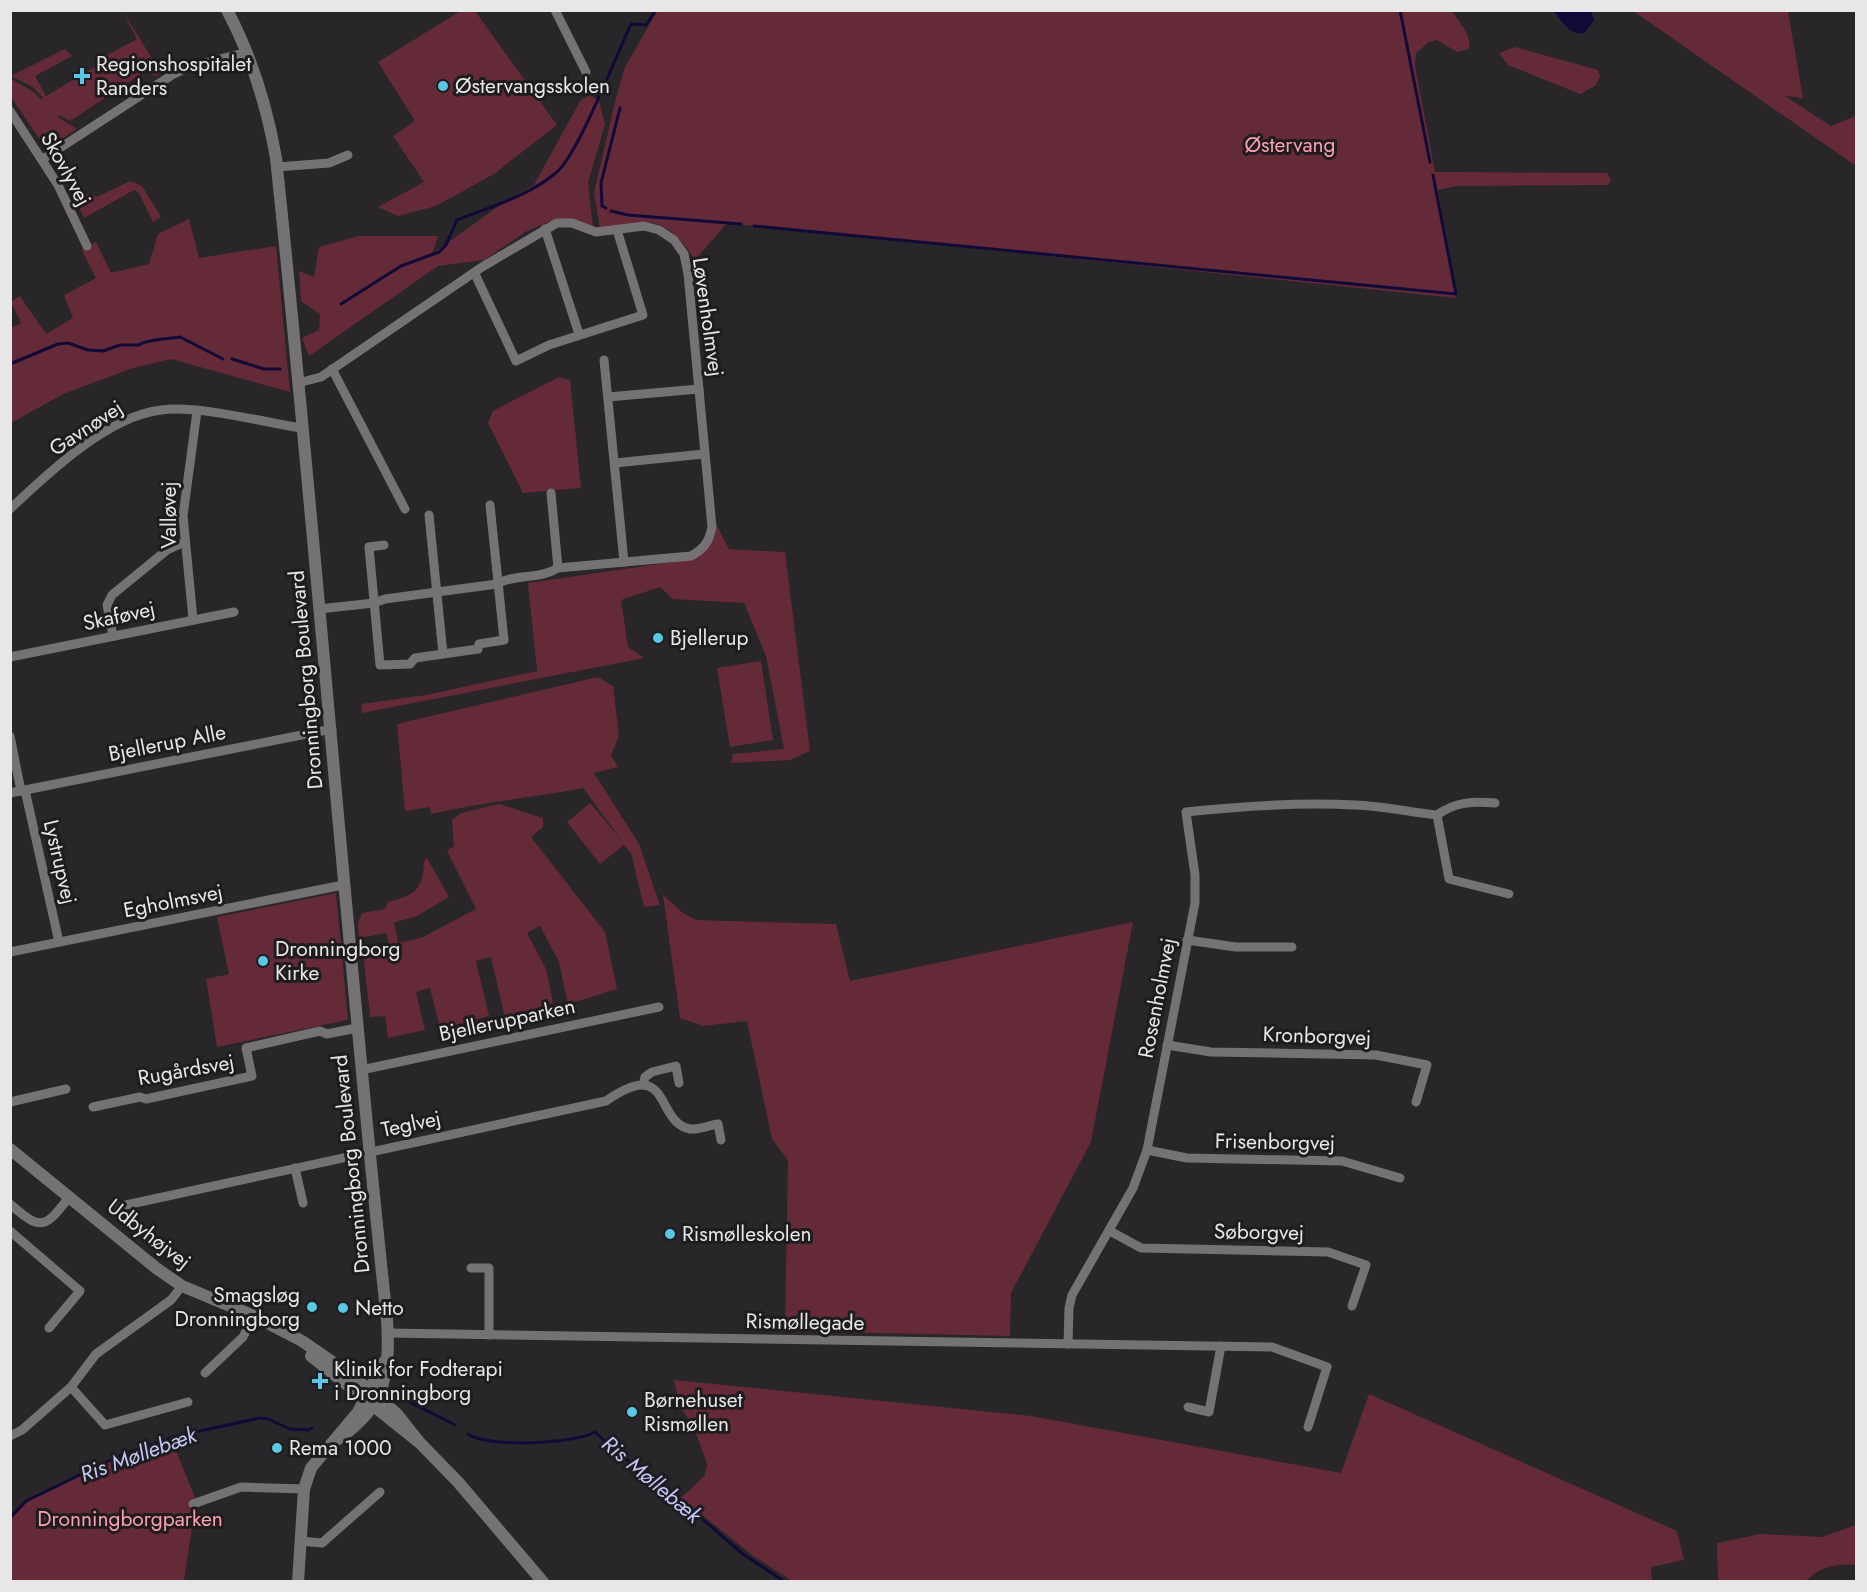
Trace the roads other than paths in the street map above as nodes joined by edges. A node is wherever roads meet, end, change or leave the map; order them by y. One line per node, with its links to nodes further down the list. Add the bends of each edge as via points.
1 (227, 10): 3 (street, Dronningborg Boulevard)
2 (555, 10): 4 (street)
3 (248, 52): 7 (street, via 188,67 172,75); 8 (street, Dronningborg Boulevard, via 271,129)
4 (586, 72)
5 (10, 111): 7 (street, Skovlyvej)
6 (348, 155): 8 (street, via 329,163)
7 (43, 159): 11 (street, Skovlyvej)
8 (277, 167): 16 (street, Dronningborg Boulevard)
9 (545, 229): 10 (street, Løvenholmvej, via 556,223 572,223 596,232); 12 (street, Løvenholmvej); 13 (street)
10 (617, 230): 13 (street, via 643,315); 17 (street, Løvenholmvej, via 644,226 659,230 674,240 684,254)
11 (87, 246)
12 (475, 274): 13 (street, via 516,361); 15 (street, Løvenholmvej)
13 (579, 334)
14 (604, 360): 18 (street)
15 (332, 369): 16 (street, Løvenholmvej, via 321,377); 26 (street)
16 (298, 382): 20 (street, Dronningborg Boulevard)
17 (699, 389): 18 (street, Løvenholmvej); 21 (street, Løvenholmvej)
18 (608, 397): 22 (street)
19 (197, 411): 20 (street, Gavnøvej); 25 (street, Gavnøvej, via 149,412 110,430 63,462); 28 (street, Valløvej, via 183,496)
20 (301, 428): 35 (street, Dronningborg Boulevard)
21 (704, 454): 22 (street); 30 (street, Løvenholmvej, via 710,539 691,556)
22 (615, 463): 30 (street)
23 (551, 493): 31 (street)
24 (490, 505): 32 (street)
25 (10, 509)
26 (405, 509)
27 (429, 515): 33 (street)
28 (185, 542): 37 (street, Valløvej); 38 (street, via 167,550 112,595 108,605)
29 (384, 545): 34 (street, via 369,547)
30 (624, 562): 31 (street, Løvenholmvej)
31 (558, 568): 32 (street, Løvenholmvej, via 548,574 505,579)
32 (497, 584): 33 (street, Løvenholmvej); 39 (street, via 504,640)
33 (436, 594): 34 (street, Løvenholmvej); 39 (street)
34 (374, 603): 35 (street, Løvenholmvej); 39 (street, via 380,665 410,664 415,658)
35 (319, 609): 41 (street, Dronningborg Boulevard)
36 (234, 612): 37 (street, Skaføvej)
37 (193, 619): 38 (street, Skaføvej)
38 (113, 636): 40 (street, Skaføvej)
39 (443, 654)
40 (10, 657)
41 (332, 729): 43 (street, Bjellerup Alle); 47 (street, Dronningborg Boulevard)
42 (10, 736): 43 (street, Lystrupvej)
43 (23, 791): 44 (street, Bjellerup Alle); 50 (street, Lystrupvej)
44 (10, 793)
45 (1495, 803): 46 (street, via 1472,800 1447,807)
46 (1437, 815): 48 (street, via 1449,879); 49 (street, Rosenholmvej, via 1358,805 1261,805 1186,812 1195,876 1195,903)
47 (343, 885): 50 (street, Egholmsvej); 54 (street, Dronningborg Boulevard)
48 (1509, 894)
49 (1187, 940): 51 (street, via 1236,947); 55 (street, Rosenholmvej)
50 (59, 942): 52 (street, Egholmsvej)
51 (1292, 947)
52 (10, 952)
53 (659, 1006): 56 (street, Bjellerupparken)
54 (357, 1028): 56 (street, Dronningborg Boulevard); 62 (street, Rugårdsvej, via 327,1034 320,1031 246,1048 252,1077)
55 (1167, 1045): 61 (street, Kronborgvej, via 1211,1052 1376,1055 1427,1065); 65 (street, Rosenholmvej)
56 (361, 1070): 66 (street, Dronningborg Boulevard)
57 (680, 1083): 58 (street, Teglvej, via 676,1066 652,1072)
58 (643, 1084): 63 (street, via 655,1090 680,1125 691,1129 717,1124); 66 (street, Teglvej, via 632,1084 606,1101)
59 (66, 1089): 60 (street)
60 (10, 1102)
61 (1416, 1102)
62 (93, 1107)
63 (722, 1140)
64 (10, 1149): 69 (street, Udbyhøjvej)
65 (1147, 1150): 68 (street, Frisenborgvej, via 1187,1158 1342,1161); 74 (street, Rosenholmvej, via 1133,1188)
66 (369, 1151): 67 (street, Teglvej); 80 (street, Dronningborg Boulevard)
67 (295, 1168): 70 (street); 72 (street, Teglvej)
68 (1400, 1178)
69 (70, 1197): 71 (street, via 49,1221 40,1225); 76 (street, Udbyhøjvej)
70 (303, 1203)
71 (10, 1204)
72 (112, 1208)
73 (10, 1231): 79 (street, via 80,1291)
74 (1110, 1231): 77 (street, Søborgvej, via 1142,1248 1328,1252 1366,1265); 82 (street, Rosenholmvej, via 1072,1295)
75 (471, 1268): 81 (street, via 489,1268)
76 (182, 1286): 78 (street, Udbyhøjvej); 85 (street, via 171,1300 96,1354)
77 (1352, 1306)
78 (254, 1316): 84 (street, via 243,1337); 86 (street, Udbyhøjvej, via 312,1347)
79 (49, 1328)
80 (388, 1333): 81 (street, Rismøllegade); 86 (street, Dronningborg Boulevard, via 388,1354)
81 (489, 1335): 82 (street, Rismøllegade)
82 (1068, 1344): 83 (street, Rismøllegade)
83 (1221, 1346): 88 (street, via 1209,1412); 89 (street, Rismøllegade, via 1272,1347 1327,1367)
84 (205, 1373)
85 (71, 1387): 87 (street, via 105,1425); 90 (street)
86 (372, 1399): 91 (street, Dronningborg Boulevard, via 311,1468); 96 (street, Udbyhøjvej, via 406,1423)
87 (188, 1402)
88 (1188, 1407)
89 (1308, 1427)
90 (10, 1436)
91 (304, 1489): 93 (street, via 241,1487); 94 (street, Dronningborg Boulevard)
92 (380, 1492): 94 (street, via 322,1543)
93 (193, 1504)
94 (300, 1541): 95 (street, Dronningborg Boulevard)
95 (298, 1581)
96 (543, 1581)

